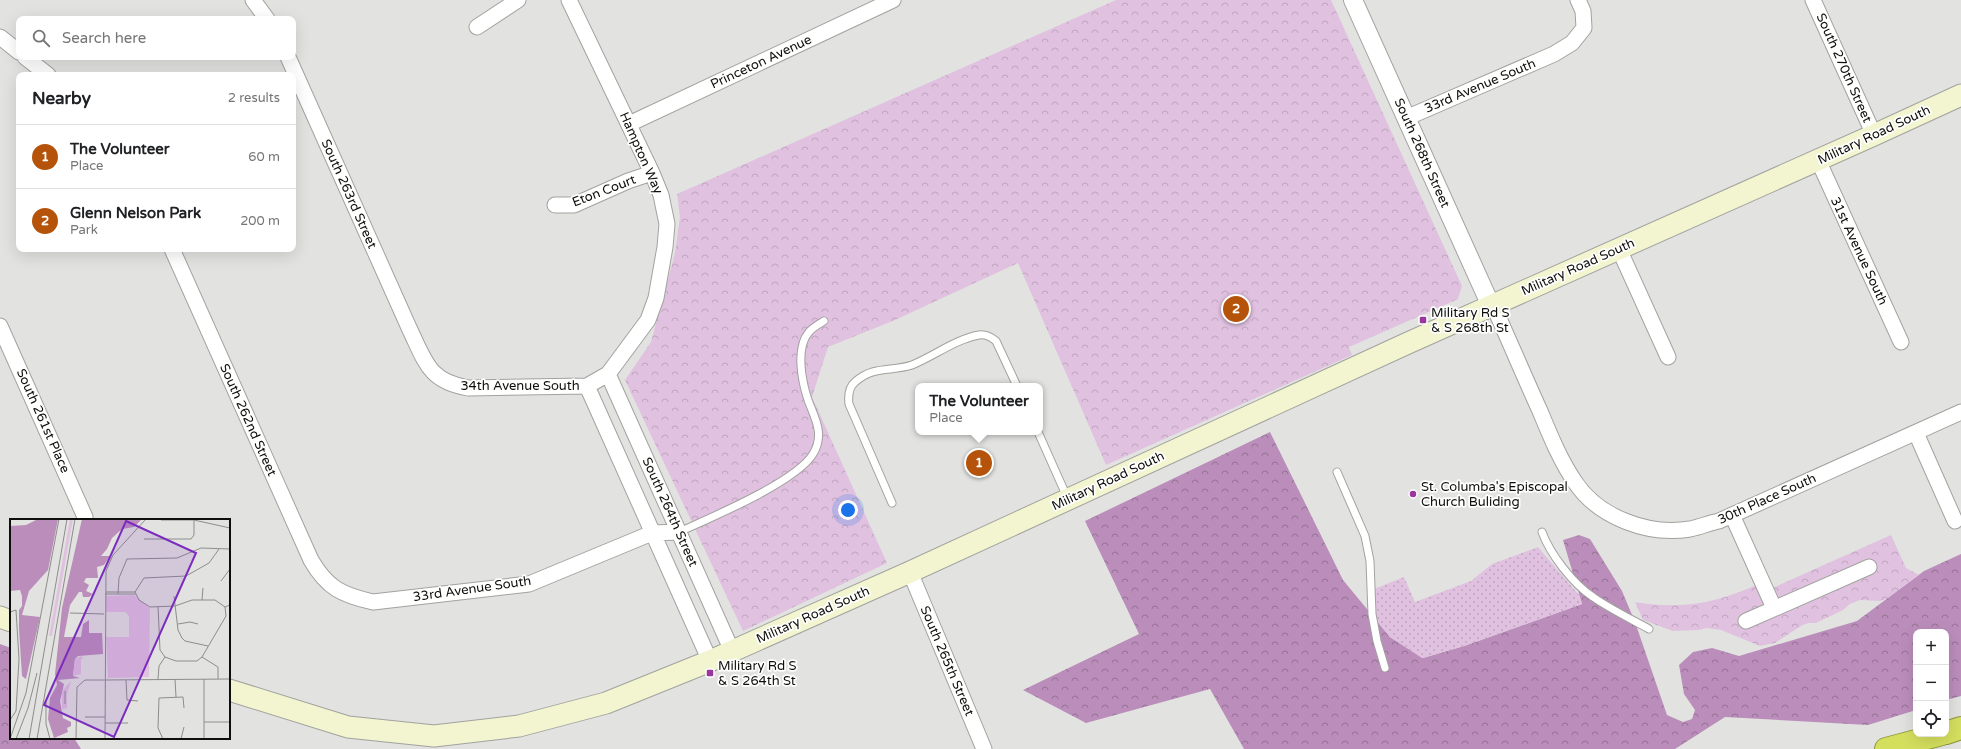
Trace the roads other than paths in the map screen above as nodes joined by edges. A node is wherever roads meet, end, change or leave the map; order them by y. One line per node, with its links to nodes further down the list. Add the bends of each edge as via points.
1 (253, 0): 8 (street)
2 (518, 0): 9 (street)
3 (569, 0): 19 (street, Hampton Way)
4 (893, 0): 19 (street, Princeton Avenue)
5 (1353, 0): 18 (street, South 268th Street)
6 (1578, 0): 18 (street, 33rd Avenue South, via 1583,11 1584,28 1572,43 1554,54)
7 (1813, 0): 20 (street, South 270th Street)
8 (265, 16)
9 (477, 27)
10 (0, 37): 11 (street)
11 (16, 50)
12 (29, 60): 14 (street)
13 (289, 60): 15 (street, South 263rd Street)
14 (44, 72)
15 (295, 72)
16 (296, 75): 29 (street, South 263rd Street)
17 (1961, 95): 20 (main road, Military Road South)
18 (1406, 118): 26 (street, South 268th Street)
19 (629, 124): 22 (street, Hampton Way)
20 (1874, 135): 21 (main road, Military Road South)
21 (1818, 160): 24 (main road, Military Road South); 30 (street, 31st Avenue South, via 1823,181)
22 (652, 173): 23 (street, Eton Court, via 574,205); 32 (street, Hampton Way, via 661,195 667,224 656,298 648,320)
23 (555, 205)
24 (1619, 249): 26 (main road, Military Road South); 31 (street)
25 (173, 252): 50 (street, South 262nd Street, via 311,560 318,573)
26 (1492, 306): 39 (street, South 268th Street, via 1558,453); 40 (main road, Military Road South)
27 (824, 321): 45 (lane, via 809,332 801,361 805,388 819,430 817,447 812,456 786,478 762,492)
28 (0, 326): 43 (street, South 261st Place)
29 (410, 330): 34 (street, 34th Avenue South, via 429,369 438,378 452,385 468,388)
30 (1901, 342)
31 (1668, 357)
32 (608, 374): 34 (street, Hampton Way); 45 (street, South 264th Street)
33 (1016, 383): 41 (lane, via 996,341 990,336 982,335 913,364 872,371 853,384 848,394 849,404)
34 (587, 386): 47 (street, South 264th Street)
35 (1961, 412): 36 (street, 30th Place South)
36 (1916, 432): 42 (street, 30th Place South); 44 (street)
37 (1039, 435): 40 (lane)
38 (1337, 472): 58 (lane, via 1364,536 1370,561 1372,614)
39 (1575, 482): 42 (street, 30th Place South, via 1592,502 1615,517 1642,527 1689,529)
40 (1068, 499): 49 (main road, Military Road South)
41 (892, 503)
42 (1732, 515): 51 (street)
43 (85, 517)
44 (1955, 521)
45 (679, 532): 47 (street, 33rd Avenue South); 56 (street, South 264th Street)
46 (1542, 532): 55 (lane, via 1555,558 1586,592)
47 (652, 533): 50 (street, 33rd Avenue South, via 529,584 373,602 351,597); 57 (street, South 264th Street)
48 (1869, 567): 51 (street)
49 (910, 572): 56 (main road, Military Road South); 63 (street, South 265th Street)
50 (331, 587)
51 (1774, 608): 54 (street)
52 (0, 617): 53 (main road)
53 (10, 621)
54 (1746, 621)
55 (1649, 629)
56 (732, 651): 57 (main road, Military Road South)
57 (710, 661): 59 (main road, Military Road South, via 599,705 519,726 434,736 348,727)
58 (1385, 668)
59 (230, 690)
60 (1961, 728): 61 (highway)
61 (1949, 732)
62 (1931, 737): 64 (highway)
63 (984, 749)
64 (1886, 749)

